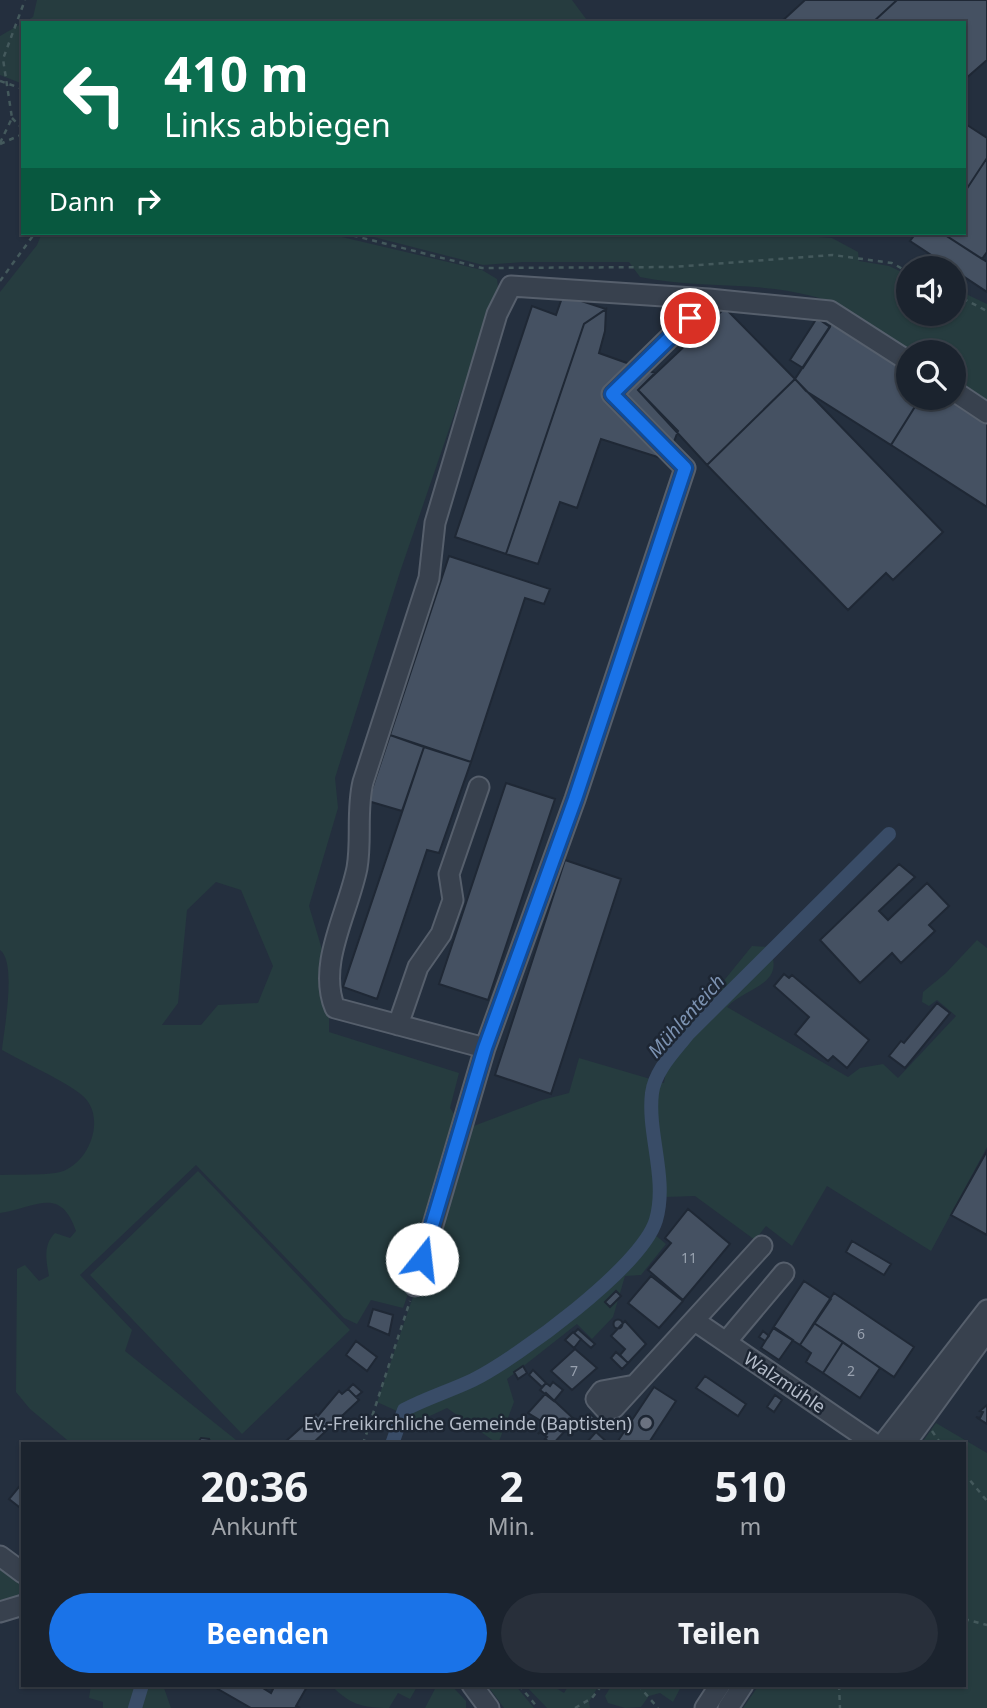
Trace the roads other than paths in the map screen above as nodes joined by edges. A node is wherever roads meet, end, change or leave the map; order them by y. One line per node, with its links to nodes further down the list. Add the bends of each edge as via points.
1 (709, 299): 2 (street, via 830,310); 6 (street, via 511,286 497,314 435,523 429,578 363,782 358,804 358,866 328,978 335,1008); 7 (street, via 612,394 685,468 575,799)
2 (896, 354)
3 (966, 399): 4 (street)
4 (987, 413)
5 (479, 788): 6 (street, via 449,874 453,900 441,934 418,967)
6 (398, 1026): 7 (street)
7 (485, 1048): 10 (street)
8 (762, 1246): 12 (street)
9 (785, 1273): 14 (street)
10 (415, 1286)
11 (987, 1310): 17 (street)
12 (695, 1321): 14 (street, Walzmühle); 15 (street)
13 (987, 1331): 18 (street)
14 (726, 1342): 16 (street, Walzmühle)
15 (635, 1385)
16 (872, 1442)
17 (885, 1442)
18 (906, 1442)
19 (0, 1556): 20 (street)
20 (21, 1572)
21 (21, 1606): 22 (street)
22 (0, 1612)
23 (472, 1687): 26 (street)
24 (719, 1687): 27 (street)
25 (742, 1687): 28 (street)
26 (488, 1708)
27 (705, 1708)
28 (728, 1708)

